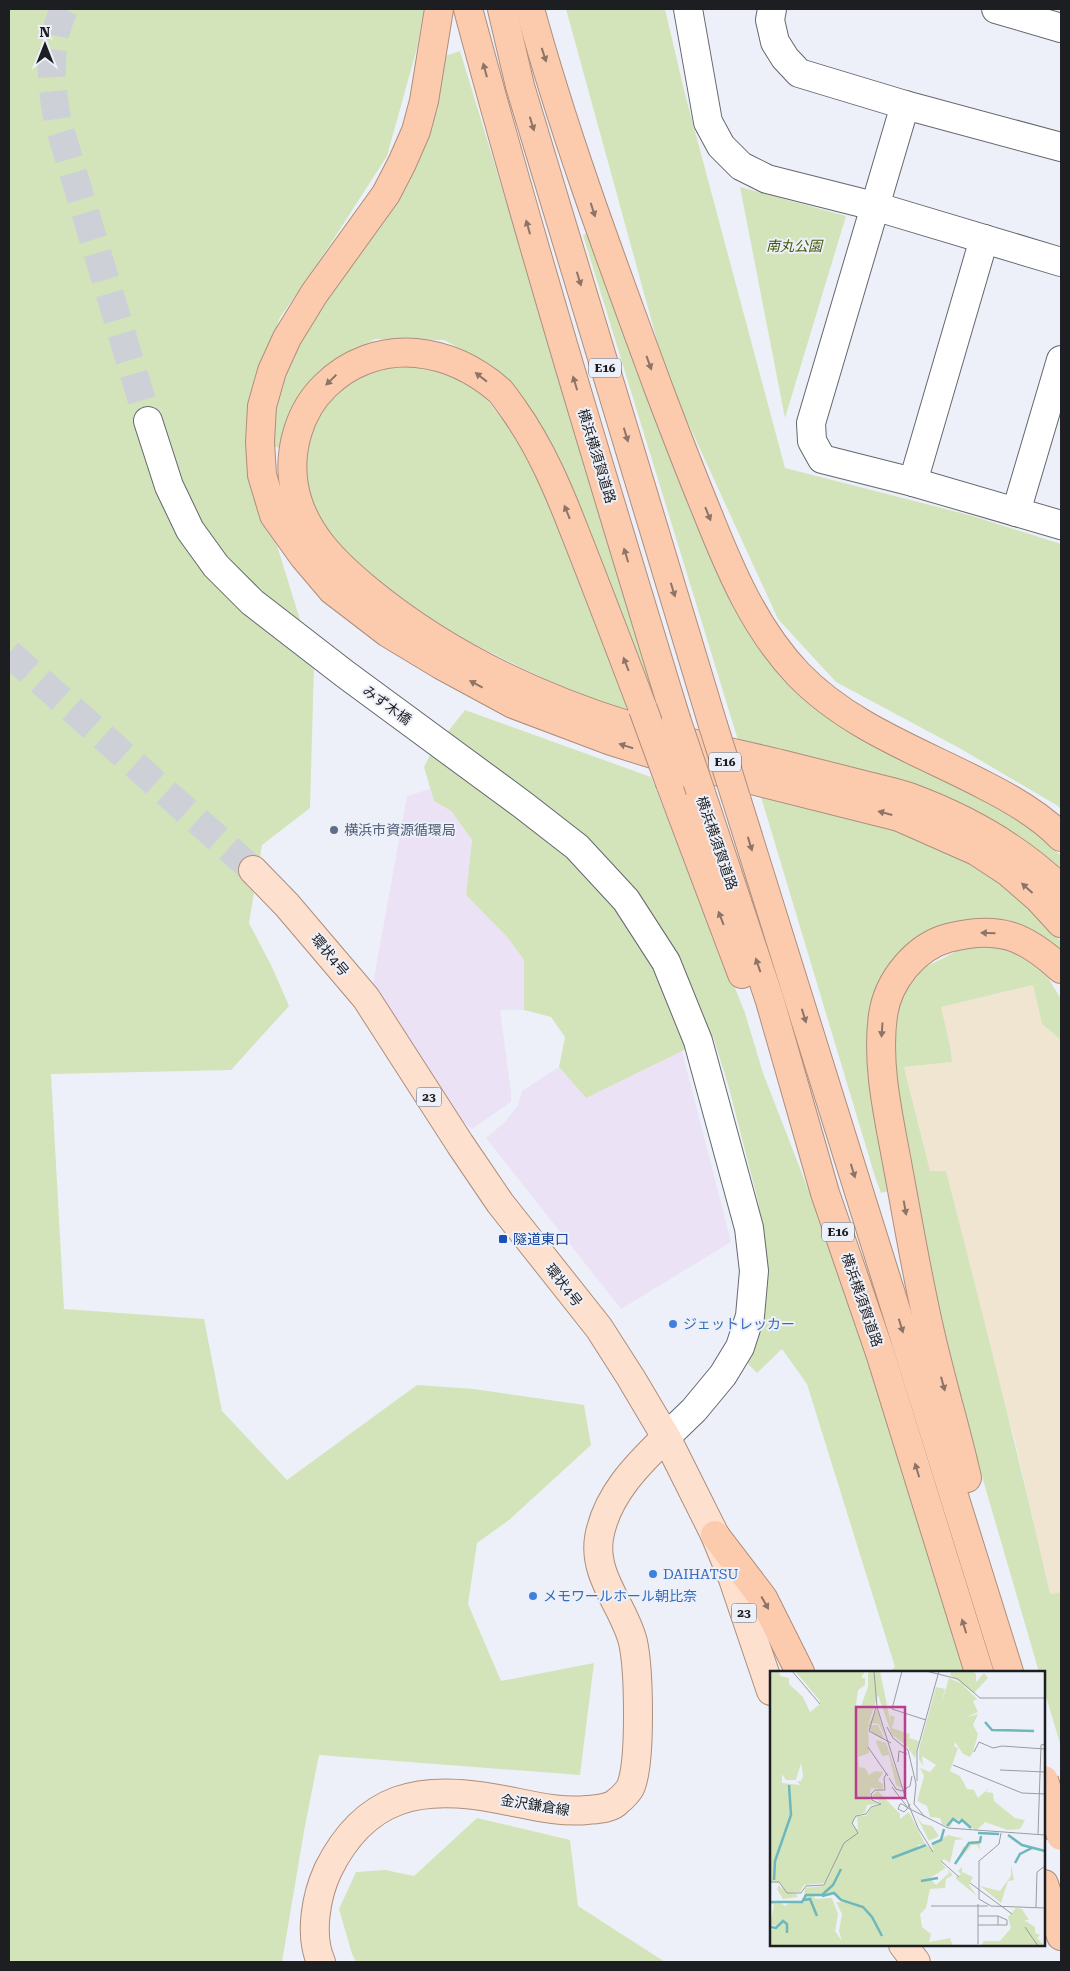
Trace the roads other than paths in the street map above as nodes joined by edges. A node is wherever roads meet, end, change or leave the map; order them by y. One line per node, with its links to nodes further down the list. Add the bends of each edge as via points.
1 (440, 9): 22 (highway, one-way to 1, via 1008,872 976,851 899,817 672,760 603,739 513,704 441,666 388,633 332,590 274,515 262,475 260,442 262,406 272,371 287,338 314,294 386,194 402,163 424,101)
2 (468, 9): 24 (highway, 横浜横須賀道路 / E16, one-way to 2, bridge, via 770,1001 676,719 539,265)
3 (502, 9): 29 (highway, 横浜横須賀道路 / E16, one-way to 29, bridge, via 520,86 713,726)
4 (530, 9): 19 (highway, one-way to 19, via 595,218 683,452 724,554 772,643 830,703 909,749 1012,799 1049,824)
5 (688, 9): 11 (street, via 708,122 721,146 741,166 767,179)
6 (772, 9): 9 (street, via 770,20 776,42 799,73)
7 (996, 9): 8 (street)
8 (1061, 28)
9 (905, 105): 10 (street); 11 (street)
10 (1061, 147)
11 (874, 206): 12 (street); 16 (street, via 811,423 812,441 822,459)
12 (984, 239): 13 (street); 16 (street)
13 (1061, 262)
14 (1061, 360): 17 (street)
15 (148, 421): 25 (street, みず木橋, via 169,486 190,530 216,566 252,602 577,847 626,900 666,962 698,1041 749,1228 754,1271 750,1316 740,1347 723,1375)
16 (913, 482): 17 (street)
17 (1016, 512): 18 (street)
18 (1061, 525)
19 (1061, 837)
20 (253, 870): 25 (main road, 環状4号 / 23, via 366,998 500,1203 599,1328)
21 (1061, 889): 24 (highway, one-way to 21, bridge, via 670,783 643,709 558,491 525,425 502,394 471,370 436,355 402,352 374,356 338,373 316,394 303,416 295,440 293,477 297,502 306,525 324,549 348,574 394,612 458,653 577,709 634,728 905,795 956,815 994,836)
22 (1061, 923)
23 (1061, 969): 30 (highway, one-way to 30, via 1021,939 995,932 970,932 943,939 910,962 891,989 881,1041 885,1095 918,1279 966,1471)
24 (825, 1193): 28 (highway, 横浜横須賀道路 / E16, one-way to 24, via 881,1356)
25 (666, 1437): 26 (main road, 環状4号 / 23); 39 (main road, 金沢鎌倉線, via 623,1483 604,1516 599,1539 598,1558 602,1576 633,1641 637,1672 636,1762 631,1787 617,1803 602,1809 574,1811 455,1792 418,1794 389,1804 348,1837 320,1886 316,1940)
26 (715, 1535): 27 (highway, one-way to 27, via 763,1598); 31 (main road, 環状4号 / 23)
27 (800, 1671)
28 (979, 1671)
29 (1009, 1671)
30 (1009, 1671)
31 (770, 1688)
32 (1045, 1783): 35 (highway, bridge)
33 (1061, 1798): 34 (highway)
34 (1045, 1806)
35 (1061, 1836)
36 (1045, 1887): 37 (highway)
37 (1061, 1936)
38 (904, 1946): 40 (main road)
39 (321, 1962)
40 (916, 1962)

